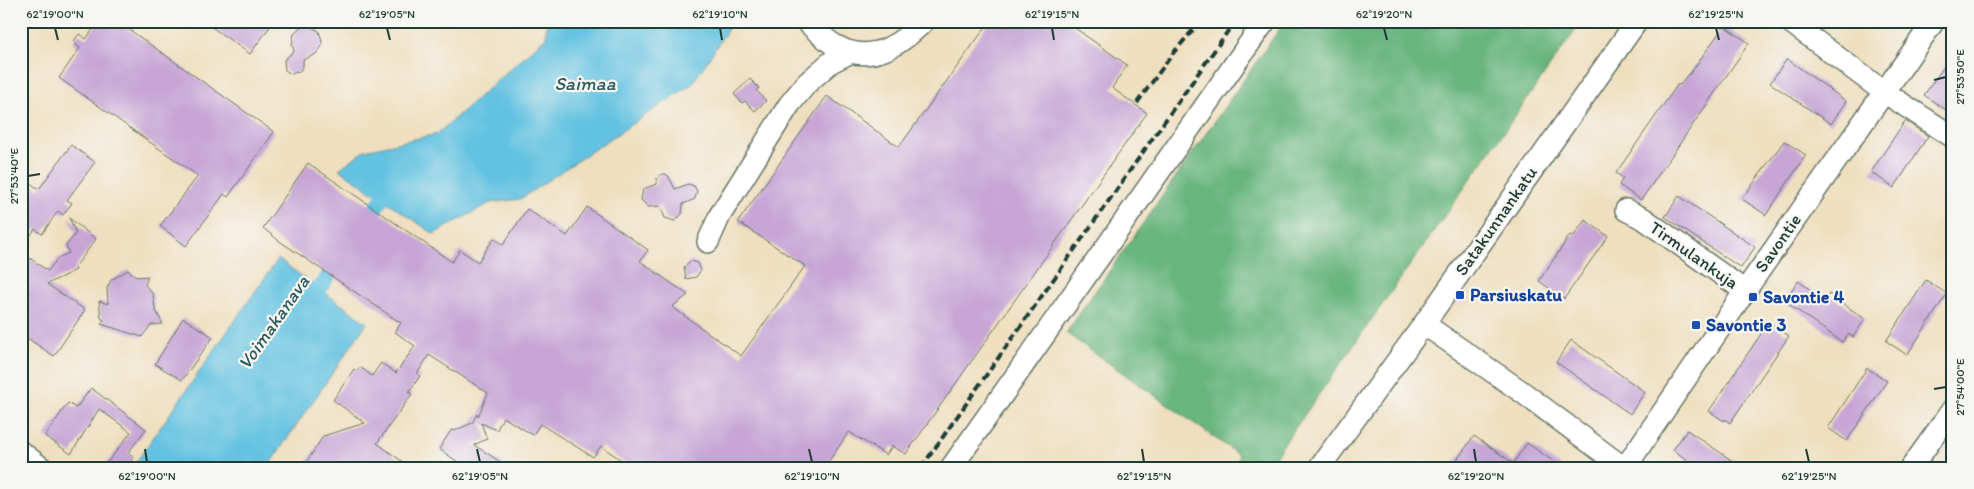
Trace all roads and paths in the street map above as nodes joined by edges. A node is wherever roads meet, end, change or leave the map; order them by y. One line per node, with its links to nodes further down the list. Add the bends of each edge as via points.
1 (806, 21): 7 (street, via 834,46)
2 (924, 21): 7 (street, via 908,38 886,51)
3 (1637, 21): 13 (street, Satakunnankatu)
4 (1789, 21): 8 (street)
5 (1934, 21): 8 (street, Savontie)
6 (1259, 23): 17 (street)
7 (851, 52): 11 (street, via 831,62 789,105 720,215)
8 (1884, 92): 9 (street); 12 (street, Savontie)
9 (1953, 137)
10 (1635, 215): 12 (street, Tirmulankuja)
11 (708, 242)
12 (1744, 291): 19 (street, Savontie)
13 (1424, 324): 18 (street, Satakunnankatu); 19 (street)
14 (1952, 410): 20 (street)
15 (21, 452): 16 (street)
16 (42, 468)
17 (951, 468)
18 (1319, 468)
19 (1624, 468)
20 (1911, 468)

